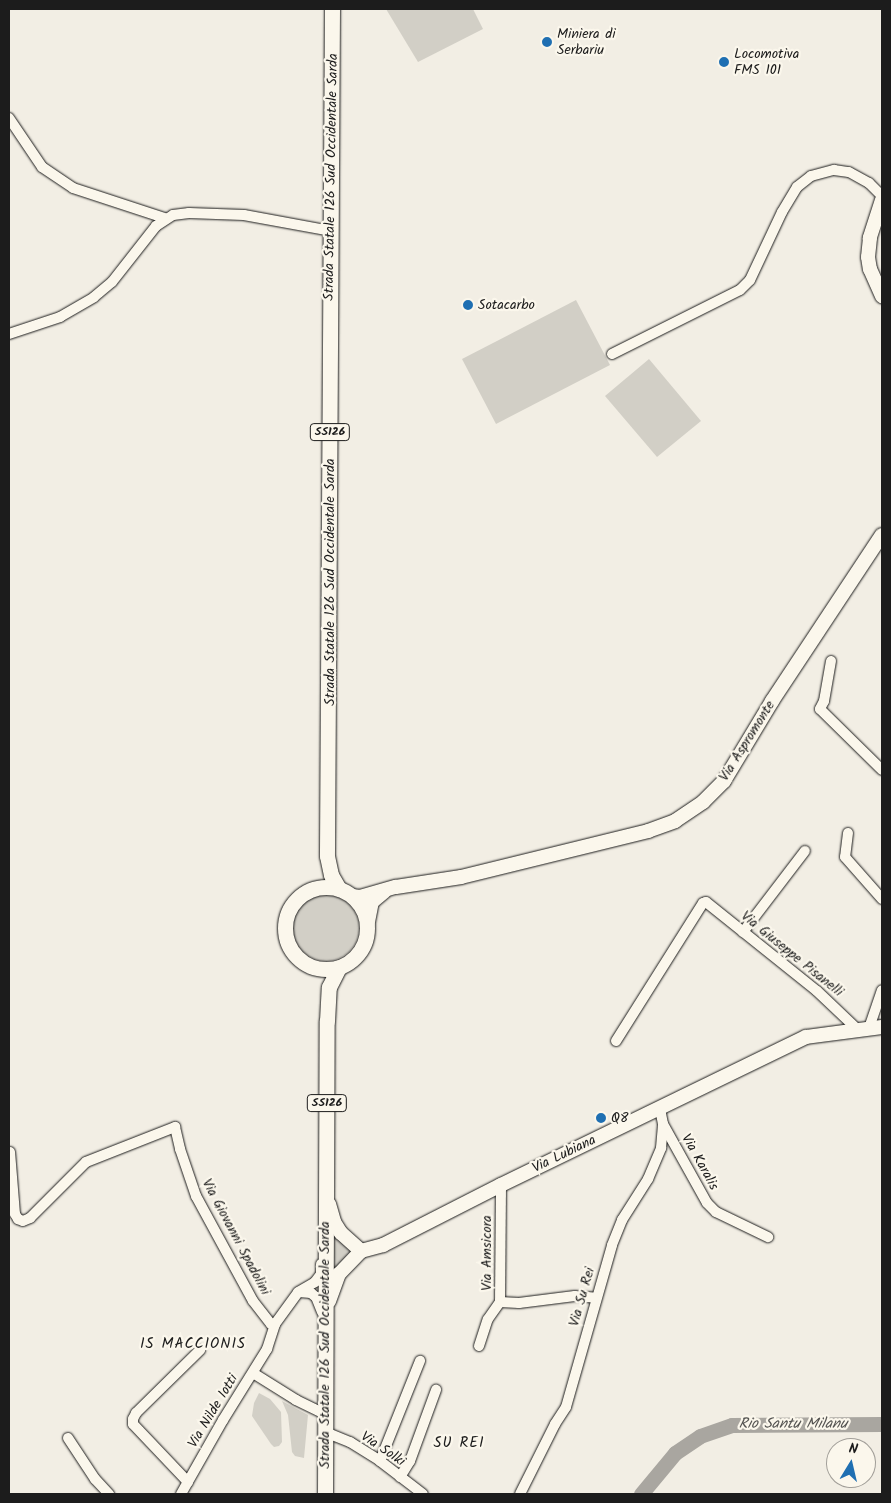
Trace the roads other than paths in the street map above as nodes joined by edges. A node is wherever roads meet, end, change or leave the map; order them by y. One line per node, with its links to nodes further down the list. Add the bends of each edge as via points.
1 (332, 9): 5 (main road, Strada Statale 126 Sud Occidentale Sarda / SS126)
2 (9, 118): 4 (street, via 42,167 73,188)
3 (882, 198): 6 (main road, via 868,257); 8 (street, via 869,182 849,172 816,173 797,186 750,280 740,290)
4 (165, 218): 5 (street, via 189,213 244,214); 7 (street, via 144,239 112,282 94,297 60,317)
5 (331, 232): 14 (main road, Strada Statale 126 Sud Occidentale Sarda / SS126)
6 (882, 296)
7 (9, 334)
8 (612, 354)
9 (882, 535): 15 (main road, Via Aspromonte, via 772,701 724,781 703,802 675,821 648,832 461,877)
10 (831, 661): 11 (street, via 820,709)
11 (882, 770)
12 (848, 833): 18 (street, via 845,856)
13 (805, 851): 20 (street)
14 (327, 856): 16 (main road, SS126); 17 (main road, SS126, via 331,875)
15 (396, 887): 17 (main road, Via Aspromonte, via 360,897); 19 (main road, Via Aspromonte, via 372,902)
16 (317, 888): 17 (main road); 21 (main road, SS126, via 296,900 285,923 293,953)
17 (346, 893): 19 (main road, SS126, via 363,910)
18 (882, 899)
19 (367, 927): 22 (main road, via 360,952)
20 (743, 932): 25 (street, Via Giuseppe Pisanelli); 26 (street, Via Giuseppe Pisanelli, via 706,902 703,903)
21 (314, 967): 22 (main road); 24 (main road, SS126, via 326,990)
22 (339, 967): 24 (main road, SS126, via 329,987)
23 (882, 990): 25 (street)
24 (328, 1011): 31 (main road, SS126)
25 (870, 1028): 27 (main road, Via Lubiana, via 806,1037)
26 (616, 1041)
27 (657, 1108): 28 (street, Via Su Rei); 30 (main road, Via Lubiana)
28 (663, 1124): 33 (street, Via Karalis, via 707,1203 716,1212); 36 (street, Via Su Rei, via 661,1148 648,1179 622,1220)
29 (10, 1152): 38 (street, Via Giovanni Spadolini, via 15,1214 23,1221 30,1218 86,1162 175,1127 196,1196 253,1301)
30 (501, 1185): 34 (main road, Via Lubiana, via 382,1245); 37 (street, Via Amsicora)
31 (326, 1195): 32 (main road, Strada Statale 126 Sud Occidentale Sarda / SS126); 34 (main road, via 334,1222)
32 (326, 1234): 35 (street, Via Nilde Iotti, via 321,1247 321,1274 315,1282); 39 (main road, Strada Statale 126 Sud Occidentale Sarda / SS126)
33 (768, 1237)
34 (361, 1251): 39 (main road, Via Lubiana, via 334,1284)
35 (298, 1292): 38 (street, Via Nilde Iotti); 39 (street, via 310,1293 320,1301)
36 (596, 1298): 37 (street, via 575,1296); 55 (street, Via Su Rei, via 566,1407)
37 (500, 1302): 40 (street, Via Amsicora, via 488,1319)
38 (274, 1324): 43 (street, Via Nilde Iotti, via 267,1349)
39 (325, 1329): 45 (main road, Strada Statale 126 Sud Occidentale Sarda / SS126)
40 (479, 1346)
41 (200, 1350): 50 (street, via 136,1413 133,1424)
42 (420, 1361): 48 (street)
43 (253, 1373): 45 (street); 50 (street, Via Nilde Iotti, via 222,1420)
44 (436, 1390): 49 (street, via 410,1461)
45 (321, 1412): 46 (main road, Strada Statale 126 Sud Occidentale Sarda / SS126)
46 (325, 1432): 48 (street, Via Solki, via 350,1442); 53 (main road, Strada Statale 126 Sud Occidentale Sarda / SS126)
47 (68, 1438): 51 (street)
48 (380, 1461): 49 (street, Via Solki)
49 (400, 1477): 54 (street, Via Solki)
50 (188, 1482): 52 (street, Via Nilde Iotti)
51 (108, 1494)
52 (182, 1494)
53 (324, 1494)
54 (423, 1494)
55 (520, 1494)

